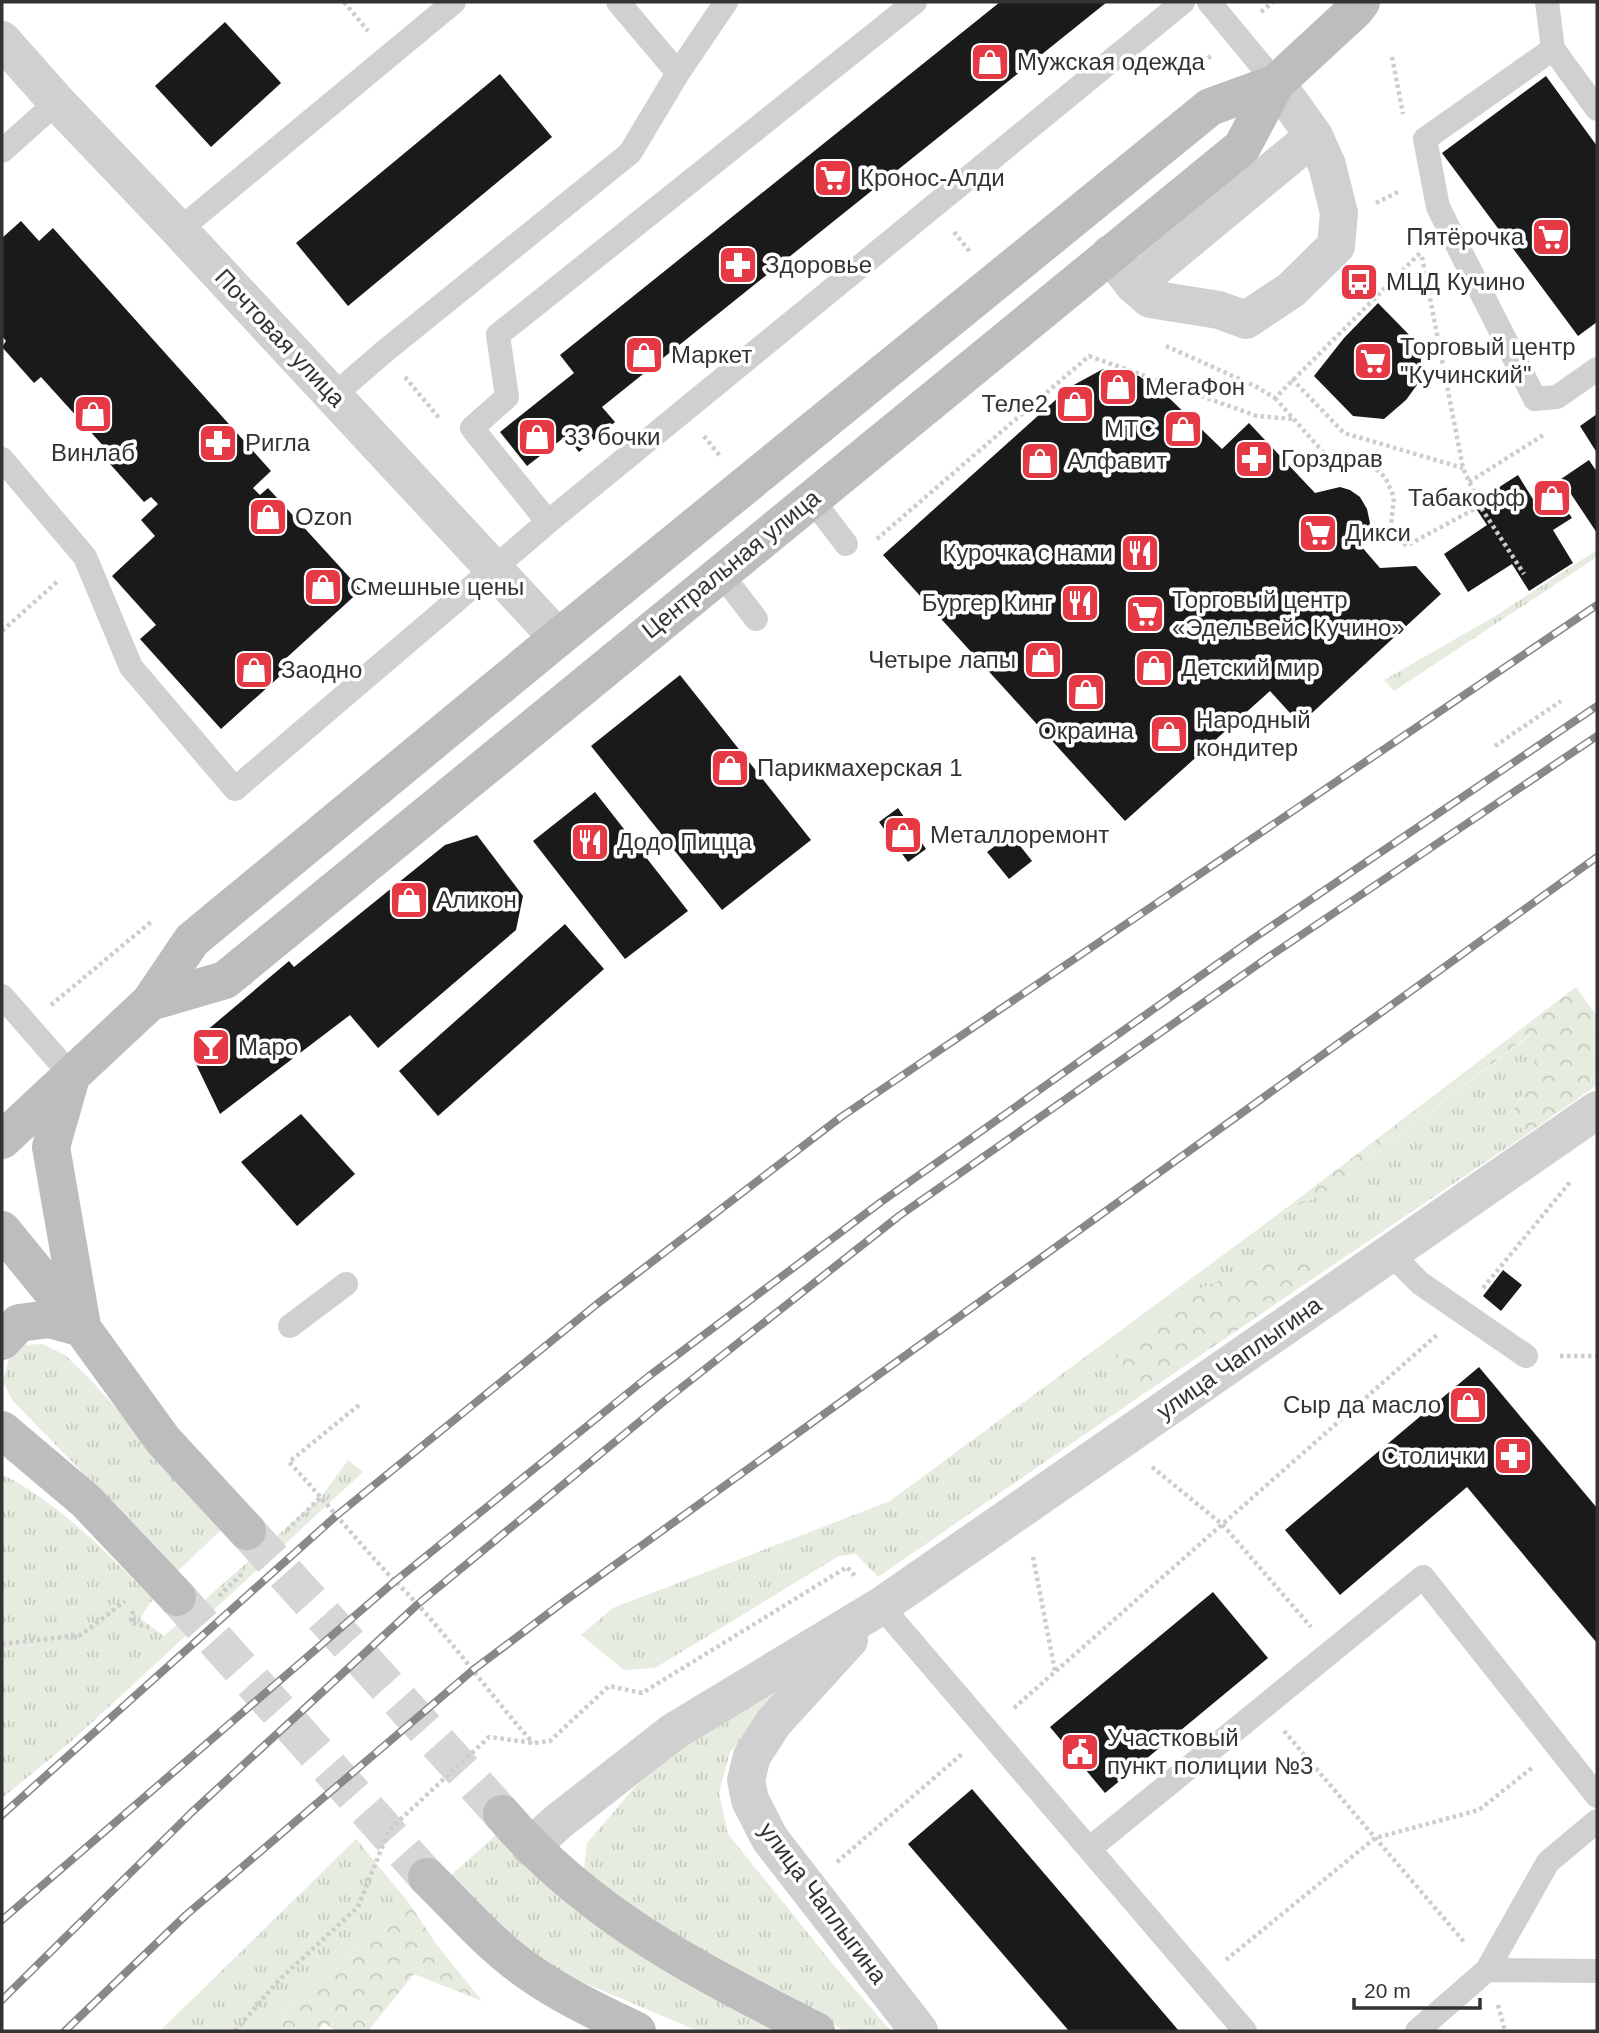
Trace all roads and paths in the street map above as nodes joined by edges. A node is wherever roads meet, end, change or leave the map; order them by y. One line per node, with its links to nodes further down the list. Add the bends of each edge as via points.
1 (454, 2): 21 (lane)
2 (618, 2): 12 (lane)
3 (726, 2): 12 (lane)
4 (915, 2): 33 (lane, via 498,335 507,397)
5 (1184, 2): 40 (lane)
6 (1209, 2): 13 (lane)
7 (1547, 2): 10 (lane)
8 (1362, 5): 13 (main road, Центральная улица)
9 (2, 40): 14 (street, Почтовая улица)
10 (1553, 49): 15 (lane); 28 (lane, via 1425,139 1438,206 1535,399 1557,397)
11 (1392, 57): 16 (path)
12 (678, 74): 27 (lane, via 630,153)
13 (1276, 83): 17 (street); 24 (main road, Центральная улица, via 1242,147); 49 (main road, Центральная улица, via 1210,107)
14 (57, 102): 18 (lane); 21 (street, Почтовая улица)
15 (1597, 109)
16 (1404, 119)
17 (1314, 136): 25 (street); 25 (street, via 1339,213 1336,246 1291,290 1246,320 1219,310 1150,299)
18 (2, 151)
19 (1406, 187): 20 (path)
20 (1375, 203)
21 (179, 230): 30 (street, Почтовая улица)
22 (1423, 240): 23 (path)
23 (1421, 252): 29 (path); 36 (path)
24 (1110, 254): 25 (street); 38 (main road, Центральная улица)
25 (1133, 285)
26 (1158, 342): 31 (path)
27 (384, 352): 30 (lane); 33 (path, via 446,426)
28 (1597, 369)
29 (1292, 379): 31 (path); 36 (path, via 1344,433)
30 (333, 396): 44 (street, Почтовая улица)
31 (1275, 398): 32 (path)
32 (1293, 419): 39 (path, via 1331,461 1356,458 1385,477 1394,497 1391,525 1406,546); 41 (path, via 1257,416 1090,356)
33 (472, 428): 40 (lane)
34 (1552, 430): 37 (path)
35 (2, 459): 43 (lane)
36 (1463, 468): 37 (path)
37 (1469, 482): 39 (path)
38 (811, 498): 42 (lane); 45 (main road, Центральная улица)
39 (1480, 506): 46 (path)
40 (548, 522): 44 (lane)
41 (874, 542)
42 (846, 544)
43 (85, 557): 44 (lane, via 131,667 235,789); 48 (path)
44 (494, 569): 49 (street, Почтовая улица)
45 (720, 572): 47 (lane); 55 (main road, Центральная улица, via 225,980)
46 (1524, 574)
47 (756, 619)
48 (2, 631)
49 (558, 638): 55 (main road, Центральная улица, via 192,940)
50 (1561, 701): 51 (path)
51 (1495, 746)
52 (84, 978): 53 (path)
53 (65, 994)
54 (2, 996): 56 (lane)
55 (150, 1002): 56 (main road, Центральная улица)
56 (71, 1075): 58 (main road, Центральная улица); 65 (main road, via 51,1147)
57 (1597, 1110): 61 (street, улица Чаплыгина)
58 (2, 1140)
59 (1574, 1178): 63 (path)
60 (2, 1230): 65 (main road)
61 (1391, 1254): 63 (lane, via 1420,1283); 78 (street, улица Чаплыгина)
62 (346, 1284): 64 (lane)
63 (1463, 1311): 67 (lane); 72 (path)
64 (290, 1326)
65 (82, 1328): 66 (main road, via 49,1319 19,1323); 73 (main road, via 163,1440)
66 (2, 1340)
67 (1525, 1356)
68 (359, 1405): 71 (path, via 289,1462)
69 (2, 1430): 79 (main road, via 86,1501)
70 (1152, 1467): 72 (path)
71 (322, 1496): 74 (path); 86 (path)
72 (1223, 1525): 81 (path); 82 (path)
73 (247, 1531)
74 (284, 1532)
75 (1033, 1557): 82 (path)
76 (247, 1569): 77 (path)
77 (218, 1596)
78 (881, 1606): 83 (path, via 848,1567 642,1693); 85 (lane); 92 (street, улица Чаплыгина, via 673,1732); 101 (street, улица Чаплыгина, via 774,1722 752,1756 746,1780 750,1800 771,1839)
79 (166, 1613): 80 (path, via 131,1623 134,1608 127,1600 81,1635)
80 (2, 1644)
81 (1332, 1651): 84 (lane); 87 (lane, via 1423,1577)
82 (1055, 1672): 85 (path)
83 (609, 1686)
84 (1264, 1707): 91 (path); 93 (lane)
85 (988, 1731): 93 (lane); 94 (path)
86 (534, 1743)
87 (1559, 1747): 88 (lane); 91 (path, via 1479,1810)
88 (1597, 1796)
89 (502, 1814): 92 (main road)
90 (1597, 1822): 96 (lane, via 1548,1862)
91 (1375, 1838): 96 (path); 98 (path)
92 (530, 1847): 100 (main road, via 574,1887 642,1936)
93 (1089, 1849): 98 (lane)
94 (837, 1861)
95 (428, 1877): 99 (main road, via 527,1971)
96 (1487, 1970): 97 (lane); 103 (lane); 104 (path)
97 (1597, 1971)
98 (1201, 1980): 102 (lane)
99 (638, 2031)
100 (816, 2031)
101 (919, 2031)
102 (1245, 2031)
103 (1417, 2031)
104 (1505, 2031)

